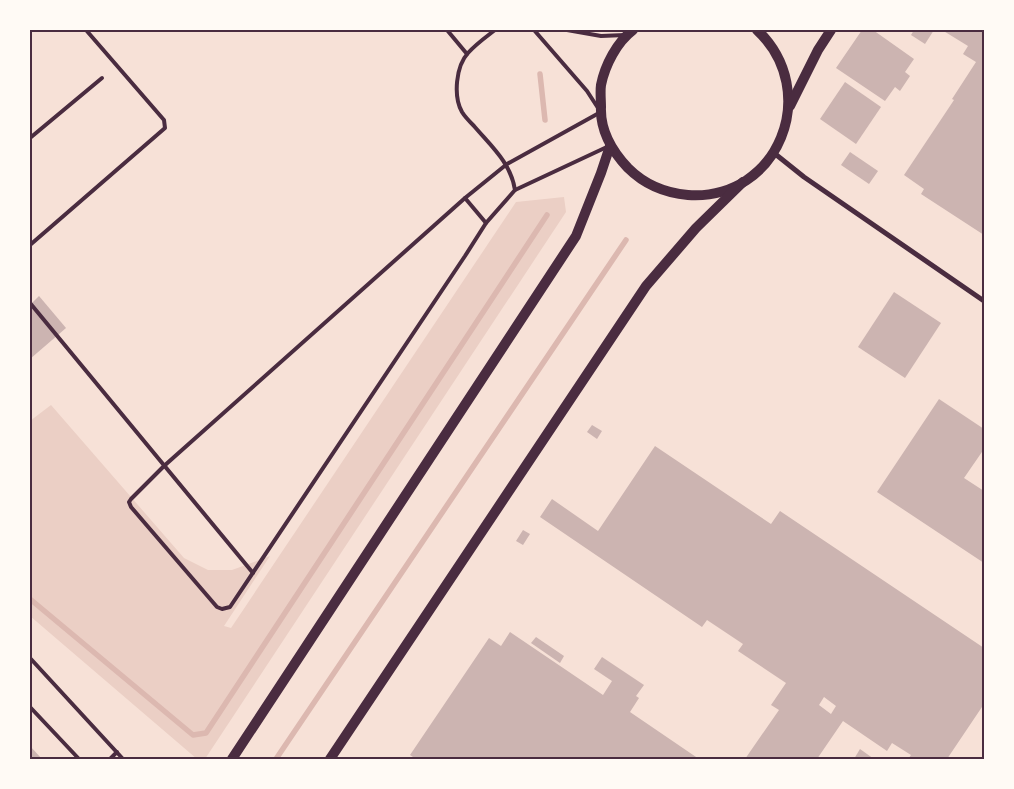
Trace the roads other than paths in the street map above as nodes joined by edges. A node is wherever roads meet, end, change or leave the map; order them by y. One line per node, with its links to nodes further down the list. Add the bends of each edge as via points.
1 (86, 30): 23 (lane, via 164,120 165,128)
2 (447, 30): 10 (lane)
3 (456, 30): 10 (lane)
4 (495, 30): 11 (lane)
5 (534, 30): 14 (lane)
6 (567, 30): 9 (lane, via 601,36)
7 (757, 30): 13 (main road, via 781,61 788,84)
8 (831, 30): 13 (main road)
9 (630, 32): 14 (main road, via 610,58 601,85)
10 (451, 34): 11 (lane)
11 (468, 54): 18 (lane, via 458,78 462,111)
12 (102, 78): 15 (lane)
13 (789, 107): 17 (main road, via 784,131)
14 (600, 112): 16 (main road); 18 (lane)
15 (30, 138)
16 (610, 146): 19 (main road, via 635,175 655,188 677,194 700,196 722,192); 20 (lane); 34 (main road, via 576,236)
17 (774, 153): 19 (main road, via 760,170); 24 (street)
18 (507, 164): 20 (lane); 21 (lane)
19 (743, 182): 35 (main road, via 696,228 646,286)
20 (516, 190): 22 (lane)
21 (464, 198): 22 (lane); 26 (lane)
22 (486, 223): 27 (lane)
23 (30, 246)
24 (984, 301)
25 (30, 303): 26 (lane)
26 (164, 466): 27 (lane); 27 (lane, via 129,502 131,507 217,607 230,607)
27 (253, 573)
28 (30, 658): 30 (lane)
29 (30, 707): 31 (lane)
30 (117, 752): 32 (lane); 33 (lane)
31 (79, 759)
32 (110, 759)
33 (123, 759)
34 (232, 759)
35 (330, 759)

